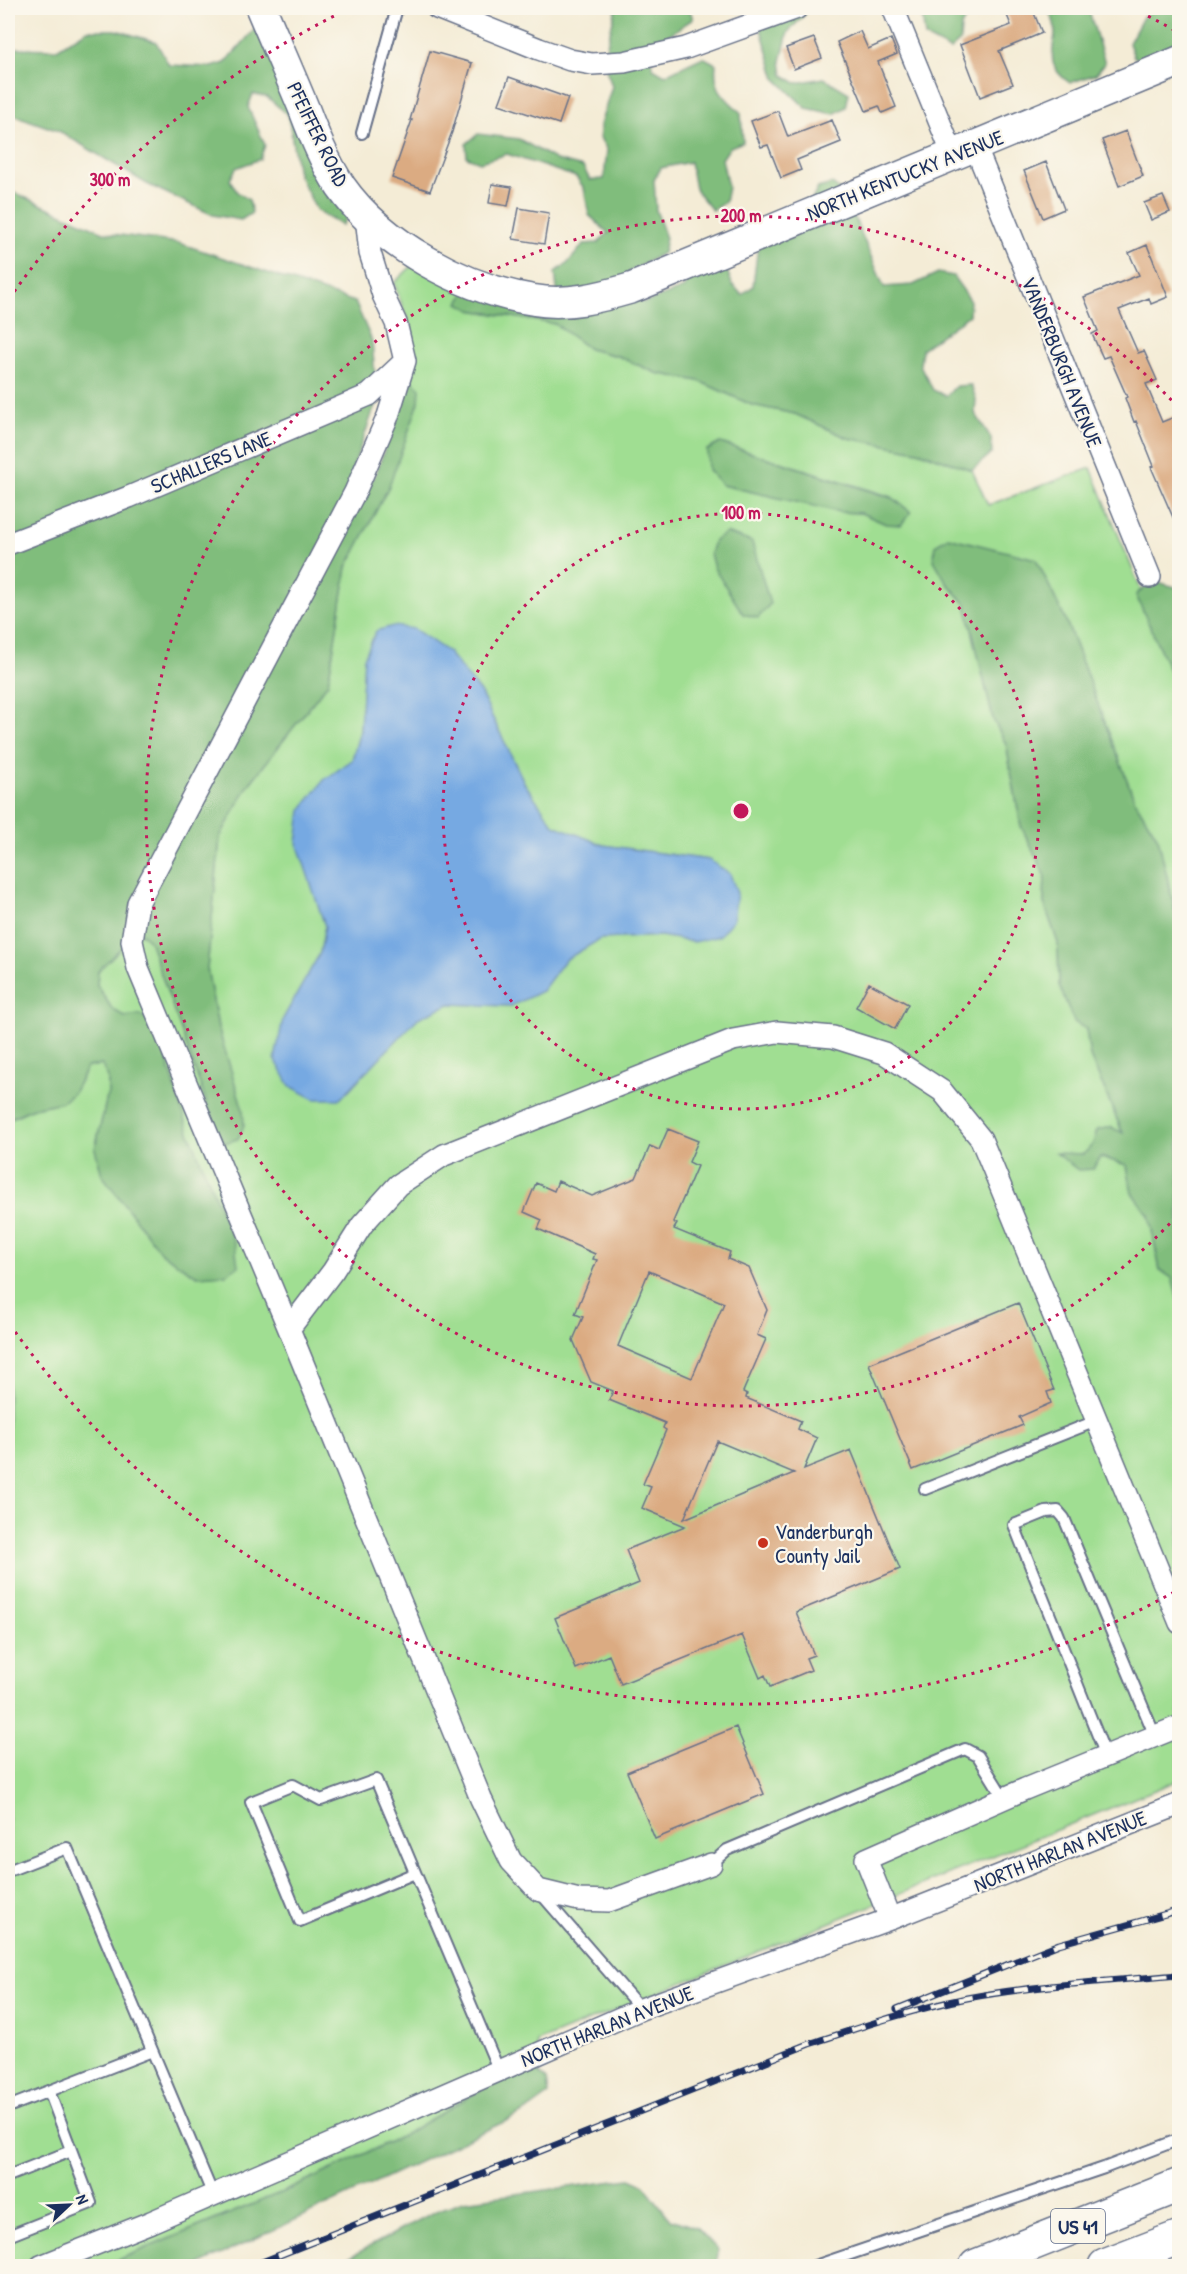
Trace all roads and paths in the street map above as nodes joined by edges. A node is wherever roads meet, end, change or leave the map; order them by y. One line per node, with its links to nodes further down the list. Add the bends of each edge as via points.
1 (261, 8): 9 (street, PFEIFFER ROAD, via 335,176)
2 (398, 8): 7 (lane)
3 (437, 8): 4 (street, via 538,49 592,64 624,62 686,48)
4 (798, 8)
5 (893, 8): 8 (street, VANDERBURGH AVENUE)
6 (1179, 61): 8 (street, NORTH KENTUCKY AVENUE)
7 (362, 133)
8 (964, 151): 9 (street, NORTH KENTUCKY AVENUE, via 632,288 574,301 533,300 490,289 416,255); 12 (street, VANDERBURGH AVENUE)
9 (366, 216): 10 (street, via 370,253 396,323)
10 (405, 361): 11 (street, SCHALLERS LANE, via 369,395); 13 (street, via 388,416 355,492 138,903 132,942 138,968)
11 (8, 544)
12 (1150, 577)
13 (289, 1329): 14 (street, via 362,1225 398,1185 444,1155 733,1040 777,1032 833,1037 884,1053 942,1091 981,1139); 25 (street, via 481,1799 510,1861)
14 (1096, 1420): 15 (lane); 16 (street)
15 (925, 1489)
16 (1179, 1623)
17 (1179, 1726): 18 (street)
18 (1155, 1736): 19 (street); 19 (lane, via 1064,1518 1058,1511 1046,1512 1014,1525)
19 (1106, 1756): 20 (street)
20 (1004, 1798): 22 (lane, via 978,1756 965,1749 728,1850); 26 (street, via 866,1859)
21 (1179, 1804): 26 (street, NORTH HARLAN AVENUE)
22 (711, 1864): 25 (street, via 609,1901 579,1900)
23 (8, 1871): 28 (lane, via 67,1848)
24 (415, 1872): 24 (lane, via 376,1780 321,1800 292,1785 251,1802 300,1921); 29 (lane)
25 (538, 1890): 27 (lane)
26 (890, 1919): 27 (street, NORTH HARLAN AVENUE)
27 (641, 2009): 29 (street, NORTH HARLAN AVENUE)
28 (152, 2051): 30 (lane); 36 (lane)
29 (499, 2071): 36 (street, NORTH HARLAN AVENUE)
30 (49, 2091): 31 (lane); 33 (lane)
31 (8, 2107)
32 (1179, 2139): 40 (lane)
33 (71, 2151): 34 (lane); 37 (lane, via 91,2203)
34 (8, 2176)
35 (1179, 2185): 41 (highway, US 41)
36 (213, 2195): 39 (street, NORTH HARLAN AVENUE)
37 (8, 2236)
38 (1179, 2237): 42 (highway, US 41)
39 (41, 2266)
40 (815, 2266)
41 (976, 2266)
42 (1105, 2266)

